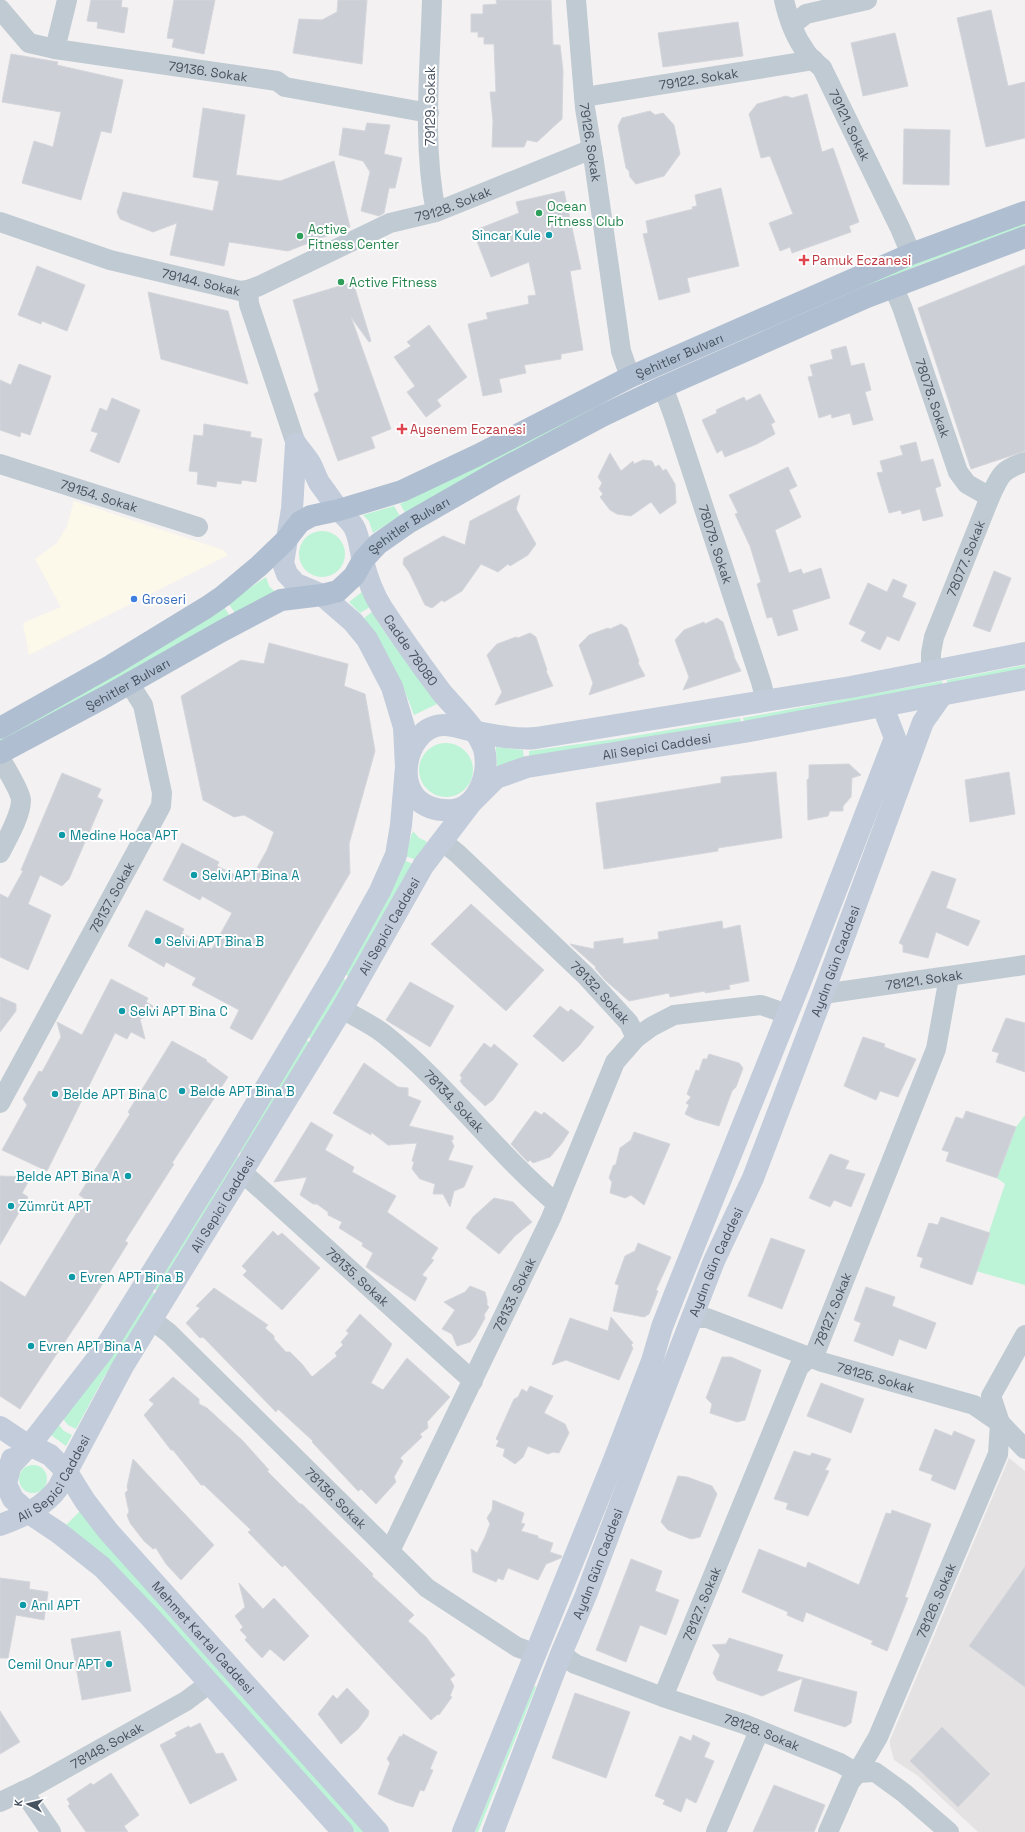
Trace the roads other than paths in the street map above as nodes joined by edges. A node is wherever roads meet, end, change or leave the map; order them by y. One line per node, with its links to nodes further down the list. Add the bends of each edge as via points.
1 (66, 0): 8 (street)
2 (432, 0): 11 (street, 79129. Sokak)
3 (576, 0): 10 (street, 79126. Sokak)
4 (784, 0): 7 (street, 79121. Sokak)
5 (868, 0): 7 (street, via 806,14)
6 (0, 9): 8 (street, 79136. Sokak, via 29,43)
7 (792, 25): 9 (street, 79121. Sokak, via 806,53)
8 (55, 49): 11 (street, 79136. Sokak, via 277,81 286,87)
9 (814, 60): 10 (street, 79122. Sokak); 17 (street, 79121. Sokak, via 822,68)
10 (584, 97): 12 (street, 79126. Sokak)
11 (429, 113): 13 (street, 79129. Sokak)
12 (592, 149): 13 (street, 79128. Sokak); 20 (street, 79126. Sokak, via 621,351)
13 (436, 212): 19 (street, 79128. Sokak, via 390,223)
14 (1025, 212): 17 (main road, Şehitler Bulvarı)
15 (0, 222): 19 (street, 79144. Sokak, via 110,260 240,291)
16 (1025, 237): 18 (main road, Şehitler Bulvarı)
17 (911, 254): 20 (main road, Şehitler Bulvarı)
18 (894, 286): 21 (main road, Şehitler Bulvarı); 25 (street, 78078. Sokak, via 958,472 967,484)
19 (248, 290): 22 (street, 79144. Sokak, via 249,304)
20 (630, 377): 26 (main road, Şehitler Bulvarı, via 478,455 402,490)
21 (663, 387): 29 (main road, Şehitler Bulvarı, via 571,432 437,506 378,544); 36 (street, 78079. Sokak)
22 (296, 444): 26 (main road); 28 (main road, via 293,501)
23 (1025, 462): 25 (street, 78077. Sokak, via 1008,468 999,477)
24 (0, 464): 27 (street, 79154. Sokak)
25 (990, 497): 32 (street, 78077. Sokak, via 934,636)
26 (340, 510): 28 (main road, via 311,516 300,522); 29 (main road, via 354,527 360,541)
27 (198, 528)
28 (286, 540): 30 (main road, via 283,563 287,574 296,584); 38 (main road, Şehitler Bulvarı, via 207,607 112,665)
29 (363, 560): 30 (main road, via 346,584 338,591); 39 (main road, Cadde 78080, via 382,607 414,655)
30 (322, 596): 34 (main road, Şehitler Bulvarı, via 281,600); 42 (main road, via 353,622 367,639 384,670 404,727)
31 (1025, 653): 32 (main road, Ali Sepici Caddesi)
32 (931, 671): 36 (main road, Ali Sepici Caddesi)
33 (1025, 679): 35 (main road, Ali Sepici Caddesi)
34 (129, 683): 40 (main road, Şehitler Bulvarı); 52 (street, 78137. Sokak, via 143,705 162,792 161,806)
35 (942, 695): 37 (main road, Ali Sepici Caddesi); 48 (main road, Aydın Gün Caddesi, via 923,722)
36 (766, 701): 39 (main road, Ali Sepici Caddesi, via 536,738 526,739)
37 (883, 707): 43 (main road, Ali Sepici Caddesi, via 527,767 496,778); 50 (main road, Aydın Gün Caddesi, via 895,738)
38 (0, 728)
39 (473, 731): 42 (main road, via 448,725 434,727 421,734 412,745); 43 (main road, via 484,750 486,761 485,775)
40 (0, 753)
41 (0, 758): 45 (street, via 12,777 21,800 14,825)
42 (406, 767): 43 (main road, via 410,787 422,804 436,810 449,810 459,809); 63 (main road, Ali Sepici Caddesi, via 396,855 335,972 229,1149 103,1351)
43 (471, 802): 44 (main road, Ali Sepici Caddesi)
44 (442, 841): 49 (main road, Ali Sepici Caddesi, via 423,866); 51 (street, 78132. Sokak, via 586,976 629,1023)
45 (0, 853)
46 (1025, 965): 47 (street, 78121. Sokak)
47 (949, 977): 48 (street, 78121. Sokak); 60 (street, 78127. Sokak, via 936,1049 816,1351)
48 (823, 994): 56 (main road, Aydın Gün Caddesi, via 753,1178)
49 (342, 1009): 53 (main road, Ali Sepici Caddesi); 54 (street, 78134. Sokak, via 382,1033 408,1054)
50 (787, 1014): 51 (street, 78132. Sokak, via 761,1005 674,1015); 55 (main road, Aydın Gün Caddesi)
51 (636, 1038): 54 (street, 78133. Sokak, via 615,1062)
52 (0, 1103)
53 (242, 1172): 58 (main road, Ali Sepici Caddesi); 61 (street, 78135. Sokak)
54 (557, 1204): 61 (street, 78133. Sokak)
55 (678, 1286): 56 (main road, via 689,1271 701,1272 704,1278); 57 (main road, via 675,1311); 70 (main road, Aydın Gün Caddesi, via 652,1361)
56 (703, 1289): 57 (main road, Aydın Gün Caddesi)
57 (691, 1318): 60 (street, 78125. Sokak, via 707,1318); 71 (main road, Aydın Gün Caddesi, via 586,1595)
58 (152, 1320): 66 (main road, Ali Sepici Caddesi, via 120,1372); 69 (street, 78136. Sokak, via 169,1333)
59 (1025, 1335): 62 (street, via 991,1396)
60 (810, 1357): 62 (street, 78125. Sokak, via 974,1405); 73 (street, 78127. Sokak, via 799,1367)
61 (473, 1381): 69 (street, 78133. Sokak)
62 (1000, 1423): 64 (street, 78125. Sokak); 75 (street, 78126. Sokak, via 998,1454 878,1737)
63 (14, 1436): 65 (main road, Ali Sepici Caddesi); 66 (main road, Mehmet Kartal Caddesi, via 50,1455)
64 (1025, 1449)
65 (6, 1469): 67 (main road, Mehmet Kartal Caddesi, via 6,1484 14,1499)
66 (67, 1472): 67 (main road, Ali Sepici Caddesi, via 52,1497); 80 (main road, Mehmet Kartal Caddesi, via 84,1502 108,1531)
67 (30, 1513): 68 (main road, Ali Sepici Caddesi); 72 (main road, Mehmet Kartal Caddesi, via 102,1567)
68 (0, 1525)
69 (390, 1551): 70 (street, 78136. Sokak, via 427,1588 517,1647)
70 (536, 1654): 81 (main road, Aydın Gün Caddesi)
71 (560, 1654): 73 (street, 78128. Sokak, via 575,1664); 82 (main road, Aydın Gün Caddesi)
72 (210, 1683): 76 (street, 78148. Sokak, via 186,1701); 79 (main road, Mehmet Kartal Caddesi)
73 (663, 1697): 74 (street, 78128. Sokak)
74 (759, 1731): 75 (street, 78128. Sokak, via 840,1763); 83 (street)
75 (857, 1773): 84 (street, 78126. Sokak, via 850,1782); 85 (street, 78128. Sokak, via 875,1772)
76 (23, 1791): 77 (street, 78148. Sokak); 78 (street)
77 (0, 1802)
78 (51, 1832)
79 (343, 1832)
80 (378, 1832)
81 (463, 1832)
82 (493, 1832)
83 (716, 1832)
84 (828, 1832)
85 (949, 1832)

